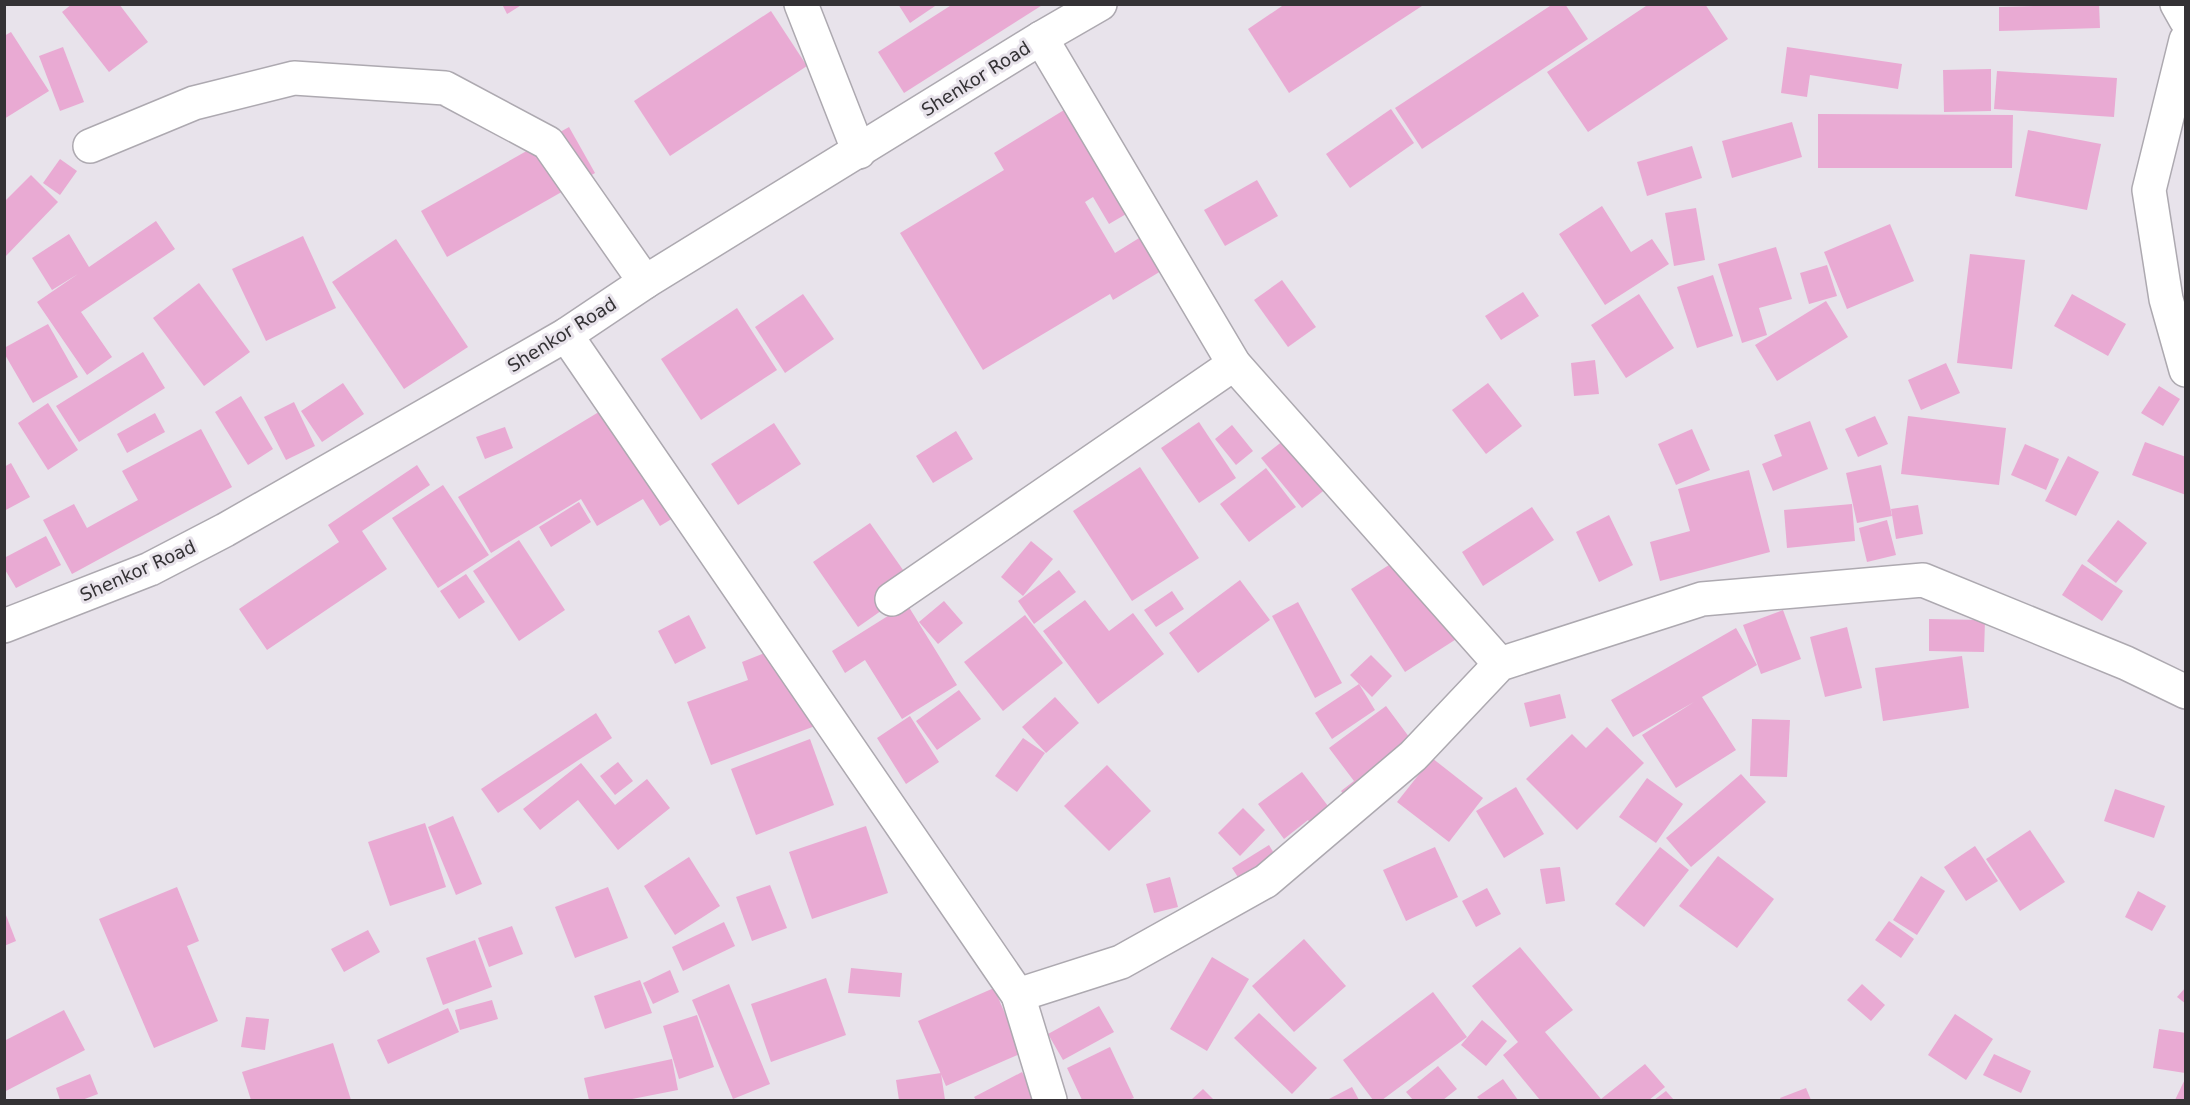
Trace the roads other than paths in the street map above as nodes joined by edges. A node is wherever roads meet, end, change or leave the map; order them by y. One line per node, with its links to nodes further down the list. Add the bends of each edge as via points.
1 (801, 4): 8 (street)
2 (1100, 4): 5 (street, Shenkor Road)
3 (2177, 4): 4 (street)
4 (2186, 20)
5 (1041, 38): 8 (street, Shenkor Road); 11 (street)
6 (2186, 40): 12 (street, via 2149,190 2166,299)
7 (90, 146): 9 (street, via 194,103 294,78 445,88 548,143)
8 (859, 152): 9 (street, Shenkor Road)
9 (645, 282): 10 (street, Shenkor Road)
10 (566, 335): 14 (street, Shenkor Road, via 150,569); 17 (street)
11 (1234, 364): 13 (street); 15 (street)
12 (2186, 370)
13 (892, 599)
14 (4, 626)
15 (1500, 663): 16 (street, via 1702,599 1923,580 2126,663); 17 (street, via 1413,756 1266,881 1121,962)
16 (2186, 692)
17 (1018, 995): 18 (street)
18 (1050, 1101)

